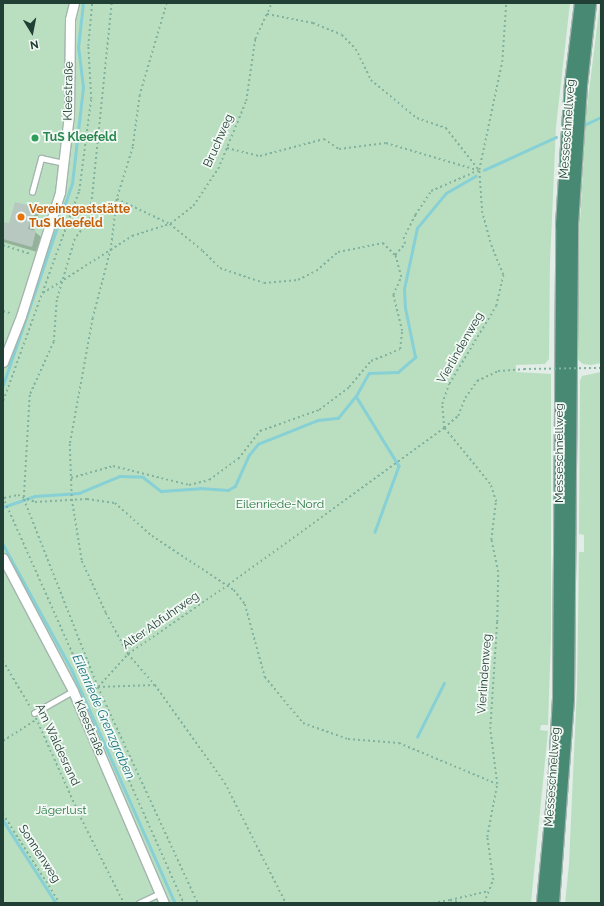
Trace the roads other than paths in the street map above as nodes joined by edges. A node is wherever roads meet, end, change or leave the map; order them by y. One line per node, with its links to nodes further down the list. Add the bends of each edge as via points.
1 (74, 3): 4 (street, Kleestraße, via 70,19)
2 (581, 3): 13 (highway, Messeschnellweg, via 570,99 562,226 559,698 554,788)
3 (590, 3): 14 (highway, Messeschnellweg, via 572,225 568,699)
4 (66, 163): 5 (lane, via 41,158); 6 (street, Kleestraße, via 40,257)
5 (32, 192)
6 (3, 362)
7 (3, 558): 8 (street, Kleestraße)
8 (72, 691): 9 (lane); 10 (street, Kleestraße)
9 (34, 713)
10 (160, 893): 11 (lane); 12 (street, Kleestraße)
11 (139, 903)
12 (164, 903)
13 (543, 903)
14 (554, 903)

